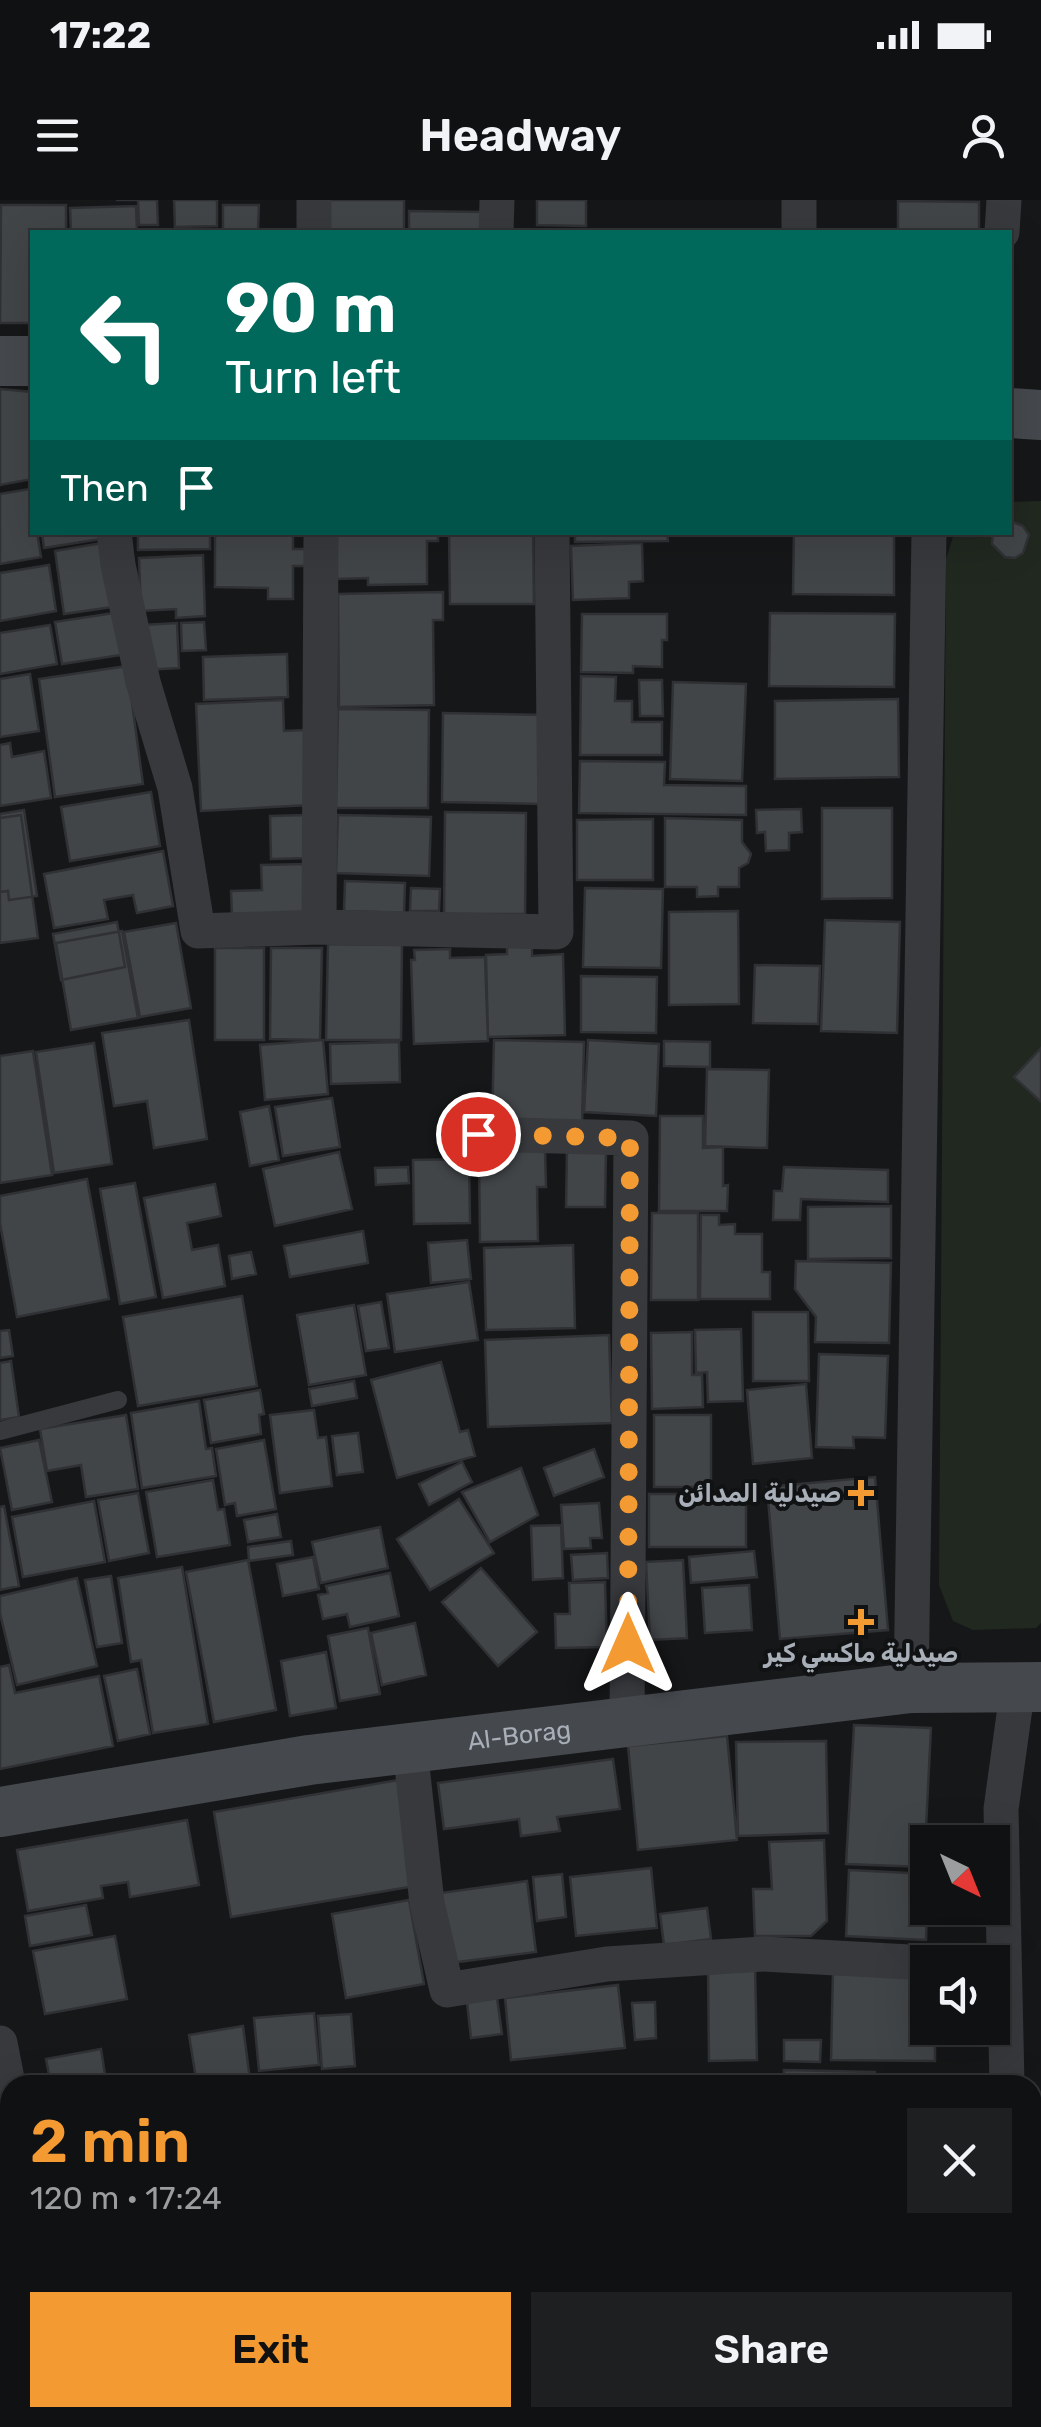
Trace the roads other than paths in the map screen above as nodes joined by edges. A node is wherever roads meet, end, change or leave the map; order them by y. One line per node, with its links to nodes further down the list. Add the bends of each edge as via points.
1 (314, 200): 5 (street)
2 (497, 200): 6 (street)
3 (799, 200): 7 (street)
4 (1004, 200): 8 (street)
5 (314, 230)
6 (496, 230)
7 (798, 230)
8 (1002, 230)
9 (0, 361): 10 (street)
10 (30, 361)
11 (1012, 412): 12 (street)
12 (1041, 415)
13 (114, 535): 17 (street, via 143,682 175,788 198,931)
14 (321, 535): 17 (street)
15 (552, 535): 17 (street, via 556,932)
16 (929, 535): 22 (street)
17 (319, 927)
18 (478, 1134): 23 (street, via 630,1138)
19 (118, 1400): 20 (lane)
20 (0, 1431)
21 (1029, 1687): 22 (street, Al-Borag); 26 (street, via 1001,1810)
22 (911, 1688): 23 (street, Al-Borag)
23 (627, 1722): 24 (street, Al-Borag)
24 (410, 1748): 25 (street, Al-Borag); 27 (street, via 427,1903 447,1990 607,1964 763,1954)
25 (0, 1812)
26 (999, 1945)
27 (910, 1962)
28 (0, 2043): 30 (street)
29 (1005, 2045): 31 (street)
30 (6, 2075)
31 (1007, 2075)

